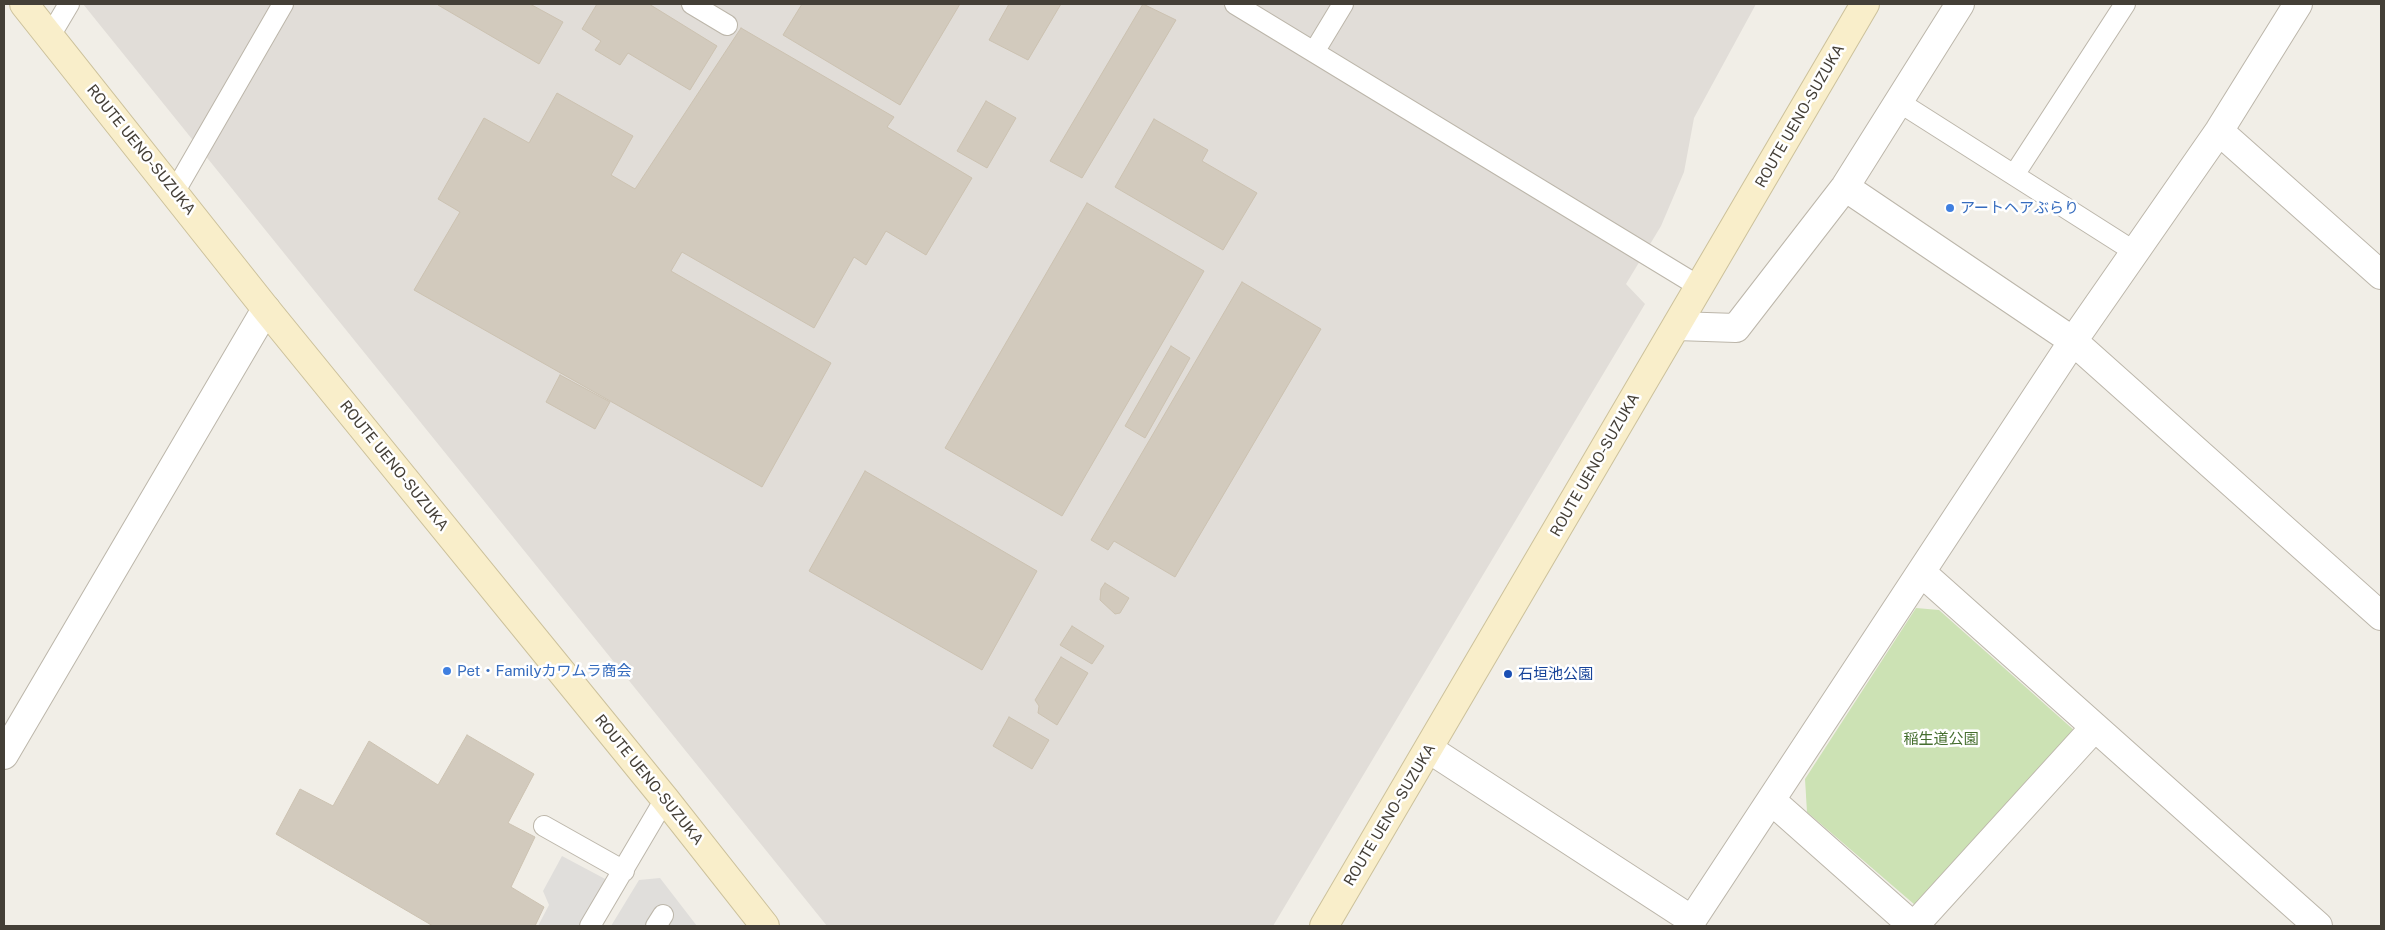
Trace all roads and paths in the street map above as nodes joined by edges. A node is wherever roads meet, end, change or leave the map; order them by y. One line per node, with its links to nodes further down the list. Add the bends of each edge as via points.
1 (24, 4): 12 (main road, ROUTE UENO-SUZUKA)
2 (69, 4): 12 (lane)
3 (283, 4): 18 (lane)
4 (692, 4): 11 (lane)
5 (1236, 4): 13 (lane)
6 (1343, 4): 13 (lane)
7 (1865, 4): 21 (main road, ROUTE UENO-SUZUKA)
8 (1960, 4): 14 (street)
9 (2125, 4): 16 (lane)
10 (2298, 4): 15 (street)
11 (727, 25)
12 (50, 36): 18 (main road, ROUTE UENO-SUZUKA)
13 (1314, 52): 21 (lane)
14 (1899, 102): 16 (lane); 17 (street)
15 (2219, 131): 19 (street); 20 (street)
16 (2014, 175): 19 (lane)
17 (1845, 187): 23 (street, via 1736,328); 24 (street)
18 (175, 192): 22 (main road, ROUTE UENO-SUZUKA)
19 (2135, 252): 24 (street)
20 (2381, 275)
21 (1700, 287): 23 (main road, ROUTE UENO-SUZUKA)
22 (266, 309): 29 (street); 30 (main road, ROUTE UENO-SUZUKA)
23 (1677, 326): 28 (main road, ROUTE UENO-SUZUKA)
24 (2073, 341): 25 (street); 26 (street)
25 (1922, 573): 27 (street); 31 (street)
26 (2381, 616)
27 (2095, 727): 38 (street); 39 (street)
28 (1429, 749): 34 (street); 37 (main road, ROUTE UENO-SUZUKA)
29 (4, 754)
30 (665, 799): 33 (lane); 36 (main road, ROUTE UENO-SUZUKA)
31 (1772, 801): 34 (street); 38 (street)
32 (544, 826): 33 (lane)
33 (624, 871): 35 (lane)
34 (1690, 923)
35 (590, 926)
36 (765, 926)
37 (1324, 926)
38 (1913, 926)
39 (2318, 926)

